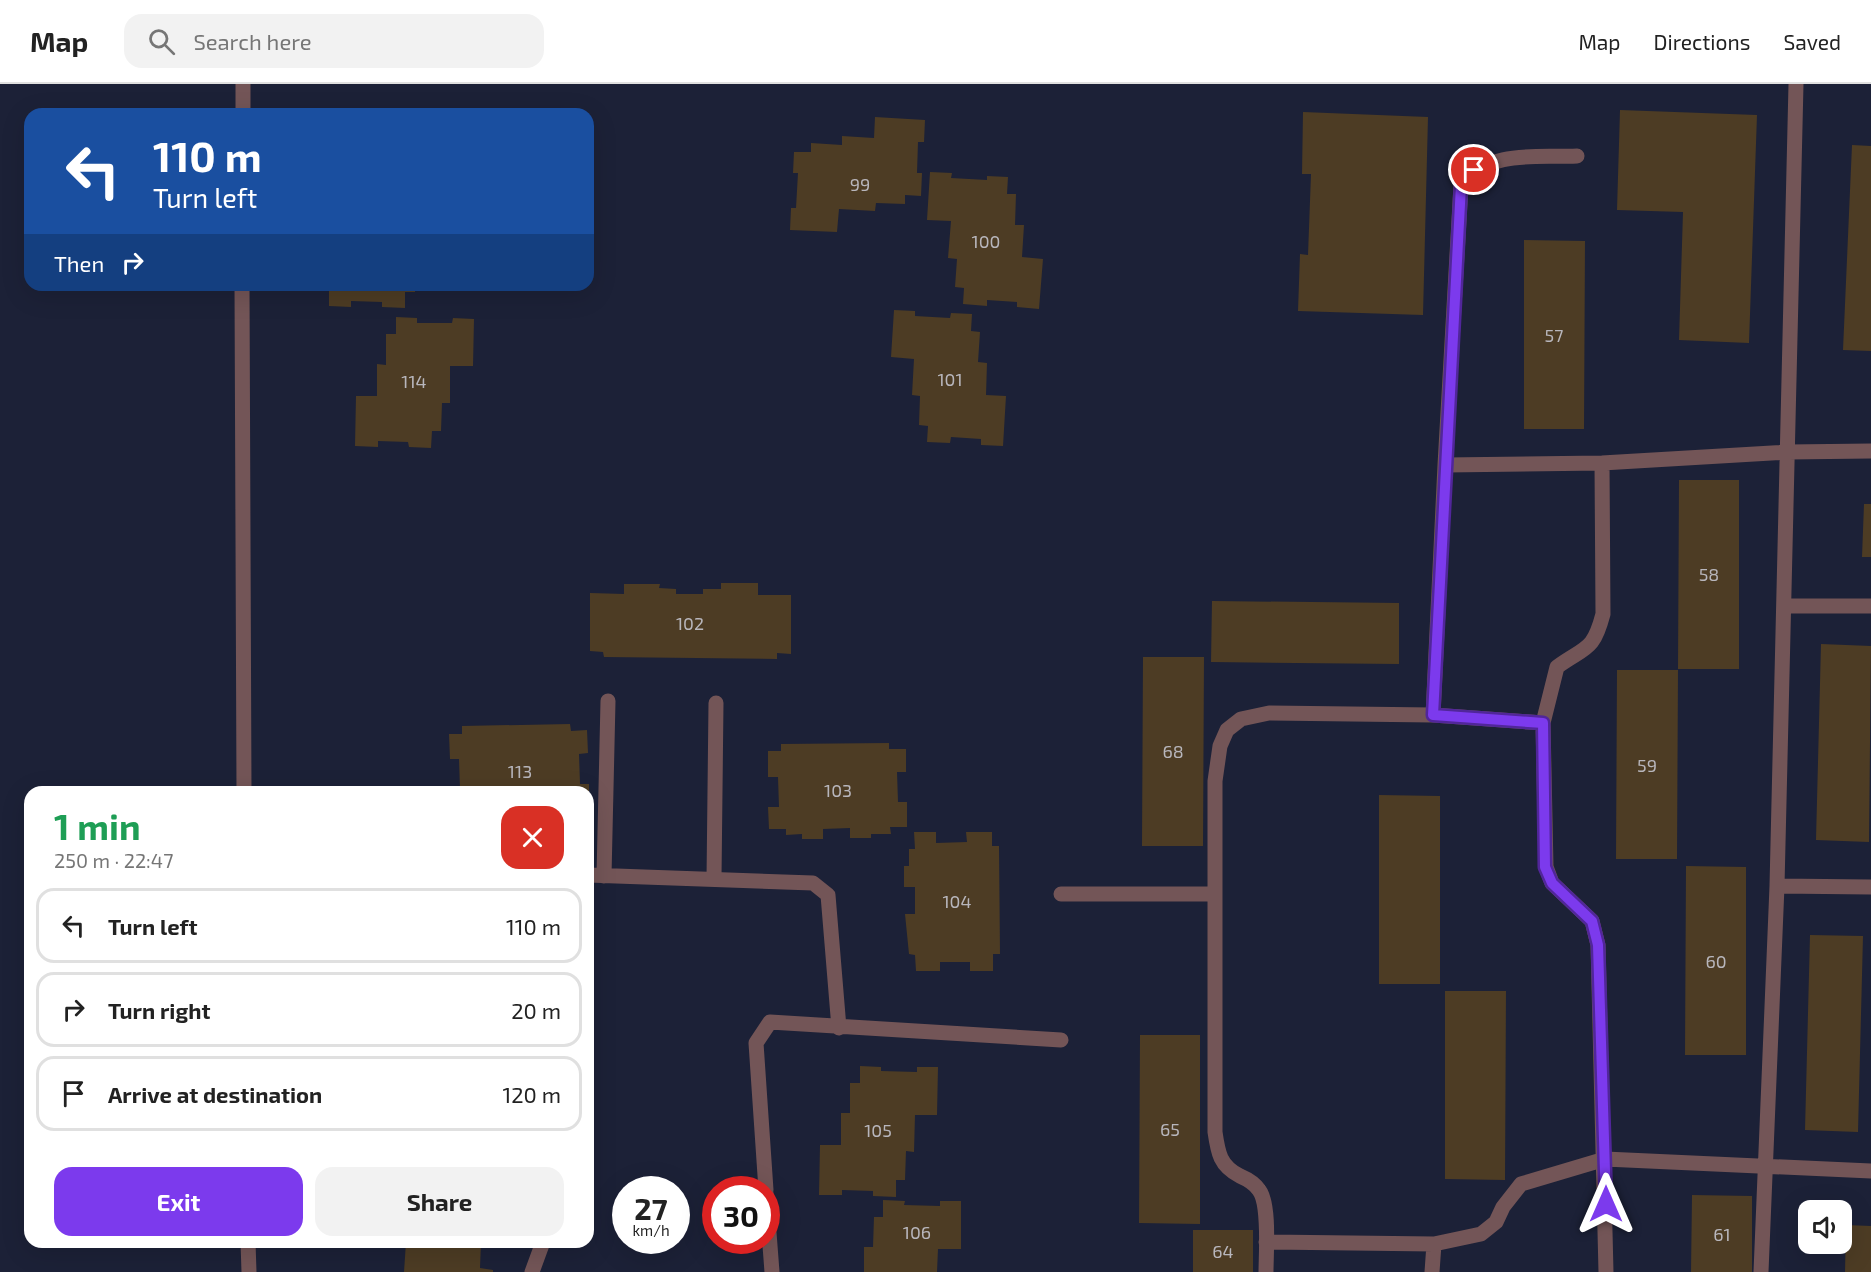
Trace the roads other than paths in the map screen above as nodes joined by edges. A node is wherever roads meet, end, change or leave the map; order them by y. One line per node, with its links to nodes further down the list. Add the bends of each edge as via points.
1 (243, 84): 3 (street)
2 (1796, 84): 7 (street)
3 (243, 108)
4 (1577, 156): 9 (street, via 1498,159 1474,170 1461,185)
5 (242, 291): 16 (street)
6 (1871, 451): 7 (street)
7 (1788, 452): 8 (street); 10 (street)
8 (1602, 463): 9 (street); 15 (street, via 1603,614 1598,636 1590,648 1557,667)
9 (1445, 465): 14 (street)
10 (1784, 606): 11 (street); 20 (street)
11 (1871, 606)
12 (608, 701): 18 (street)
13 (716, 703): 19 (street)
14 (1433, 715): 15 (street); 23 (street, via 1269,714 1241,719 1227,730 1220,746 1215,781)
15 (1543, 723): 26 (street, via 1545,867 1552,883 1592,921 1598,945)
16 (244, 786)
17 (594, 875): 18 (street)
18 (604, 876): 19 (street)
19 (714, 879): 24 (street, via 813,883 828,895)
20 (1777, 886): 21 (street); 27 (street)
21 (1871, 887)
22 (1061, 894): 23 (street)
23 (1213, 894): 30 (street, via 1218,1155 1227,1169 1260,1190)
24 (839, 1028): 25 (street); 29 (street, via 770,1022 756,1043)
25 (1061, 1040)
26 (1605, 1160): 27 (street); 31 (street, via 1521,1184 1496,1222 1481,1234); 40 (street)
27 (1766, 1166): 28 (street); 41 (street)
28 (1871, 1171)
29 (765, 1176)
30 (1266, 1242): 31 (street); 38 (street)
31 (1434, 1244): 39 (street)
32 (248, 1248): 35 (street)
33 (541, 1248): 36 (street)
34 (771, 1254): 37 (street)
35 (249, 1272)
36 (532, 1272)
37 (772, 1272)
38 (1266, 1272)
39 (1432, 1272)
40 (1606, 1272)
41 (1761, 1272)

